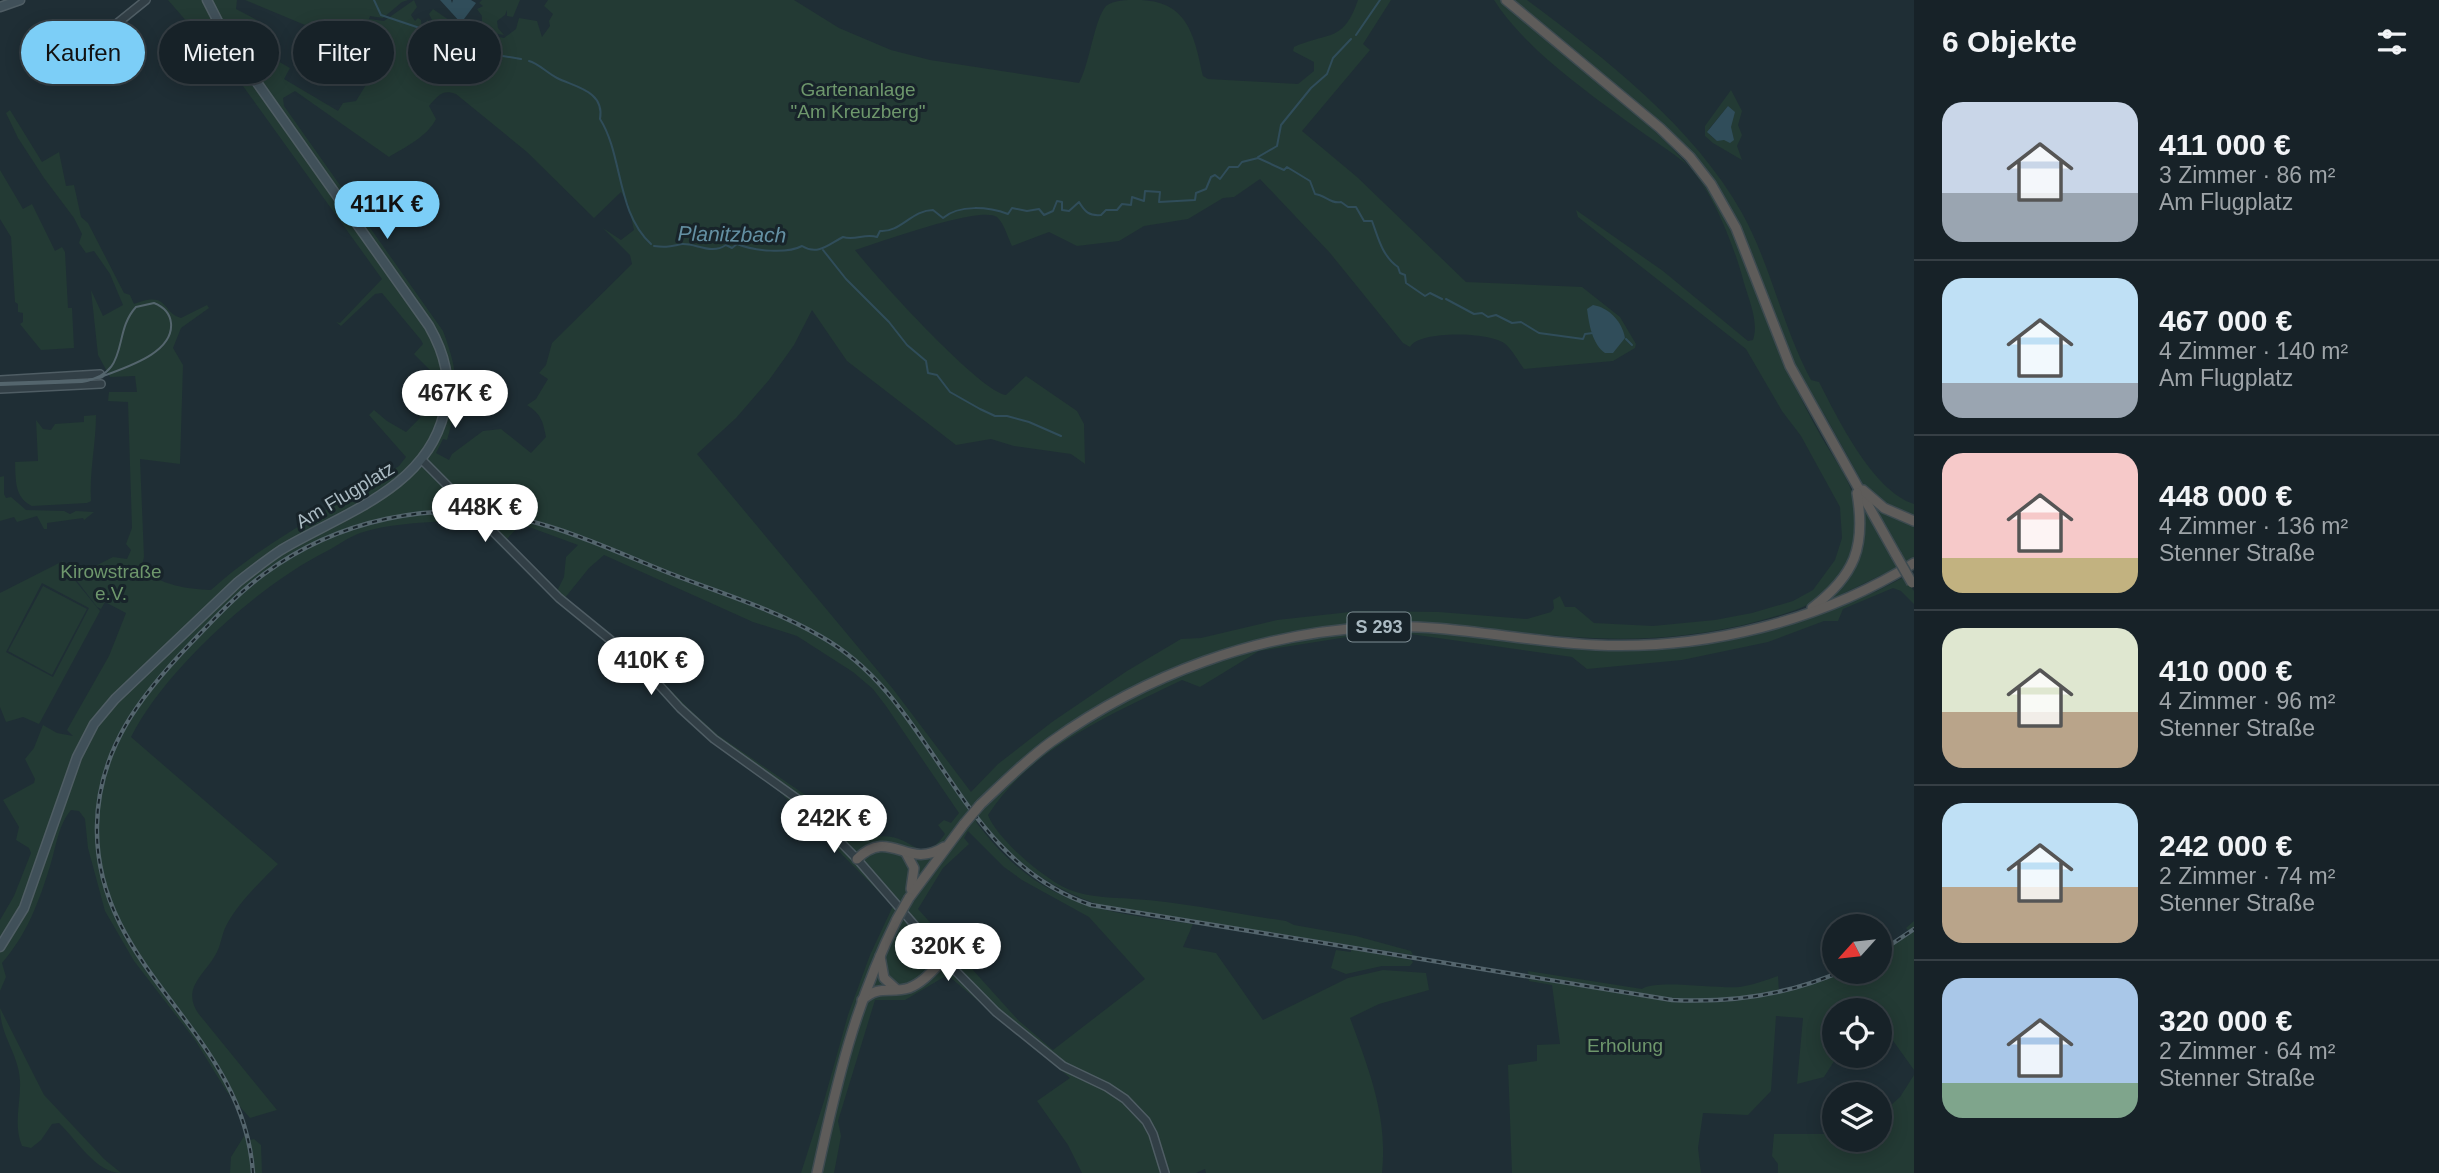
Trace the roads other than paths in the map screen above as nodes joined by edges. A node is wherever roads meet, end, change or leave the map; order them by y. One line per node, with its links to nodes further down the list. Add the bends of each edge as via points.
1 (20, 0): 5 (main road)
2 (146, 0): 6 (street)
3 (207, 0): 11 (main road, Am Flugplatz, via 229,43 422,314 442,351 448,397 438,434)
4 (1506, 0): 12 (highway, via 1660,128 1706,177 1737,228 1800,386)
5 (0, 7)
6 (121, 21)
7 (100, 373): 8 (street)
8 (3, 380): 10 (street)
9 (101, 384): 10 (street)
10 (4, 389)
11 (422, 460): 19 (street, via 559,598 640,664 697,723 788,790); 21 (main road, Am Flugplatz, via 388,490 260,564 104,710 77,757 24,908)
12 (1856, 485): 13 (highway, via 1884,508); 15 (highway, bridge); 16 (highway, via 1861,522 1858,553 1838,586)
13 (1914, 521)
14 (1914, 563): 16 (highway, S 293)
15 (1913, 584)
16 (1804, 614): 17 (highway, S 293, bridge, via 1745,631 1630,645 1377,627 1276,640 1189,666 1115,702 1051,742 980,805)
17 (944, 847): 18 (highway, via 928,855); 20 (highway, S 293)
18 (904, 851): 19 (highway, via 880,845); 20 (highway, via 914,868)
19 (858, 859): 23 (street)
20 (909, 896): 22 (highway, S 293, bridge)
21 (0, 947)
22 (880, 954): 24 (highway, via 884,978); 25 (highway, S 293)
23 (944, 959): 24 (highway, via 915,985); 27 (street, via 996,1012 1063,1066 1125,1099 1146,1121)
24 (898, 990): 25 (highway, via 875,991)
25 (859, 1007): 26 (highway, S 293, via 841,1063)
26 (817, 1173)
27 (1165, 1173)

